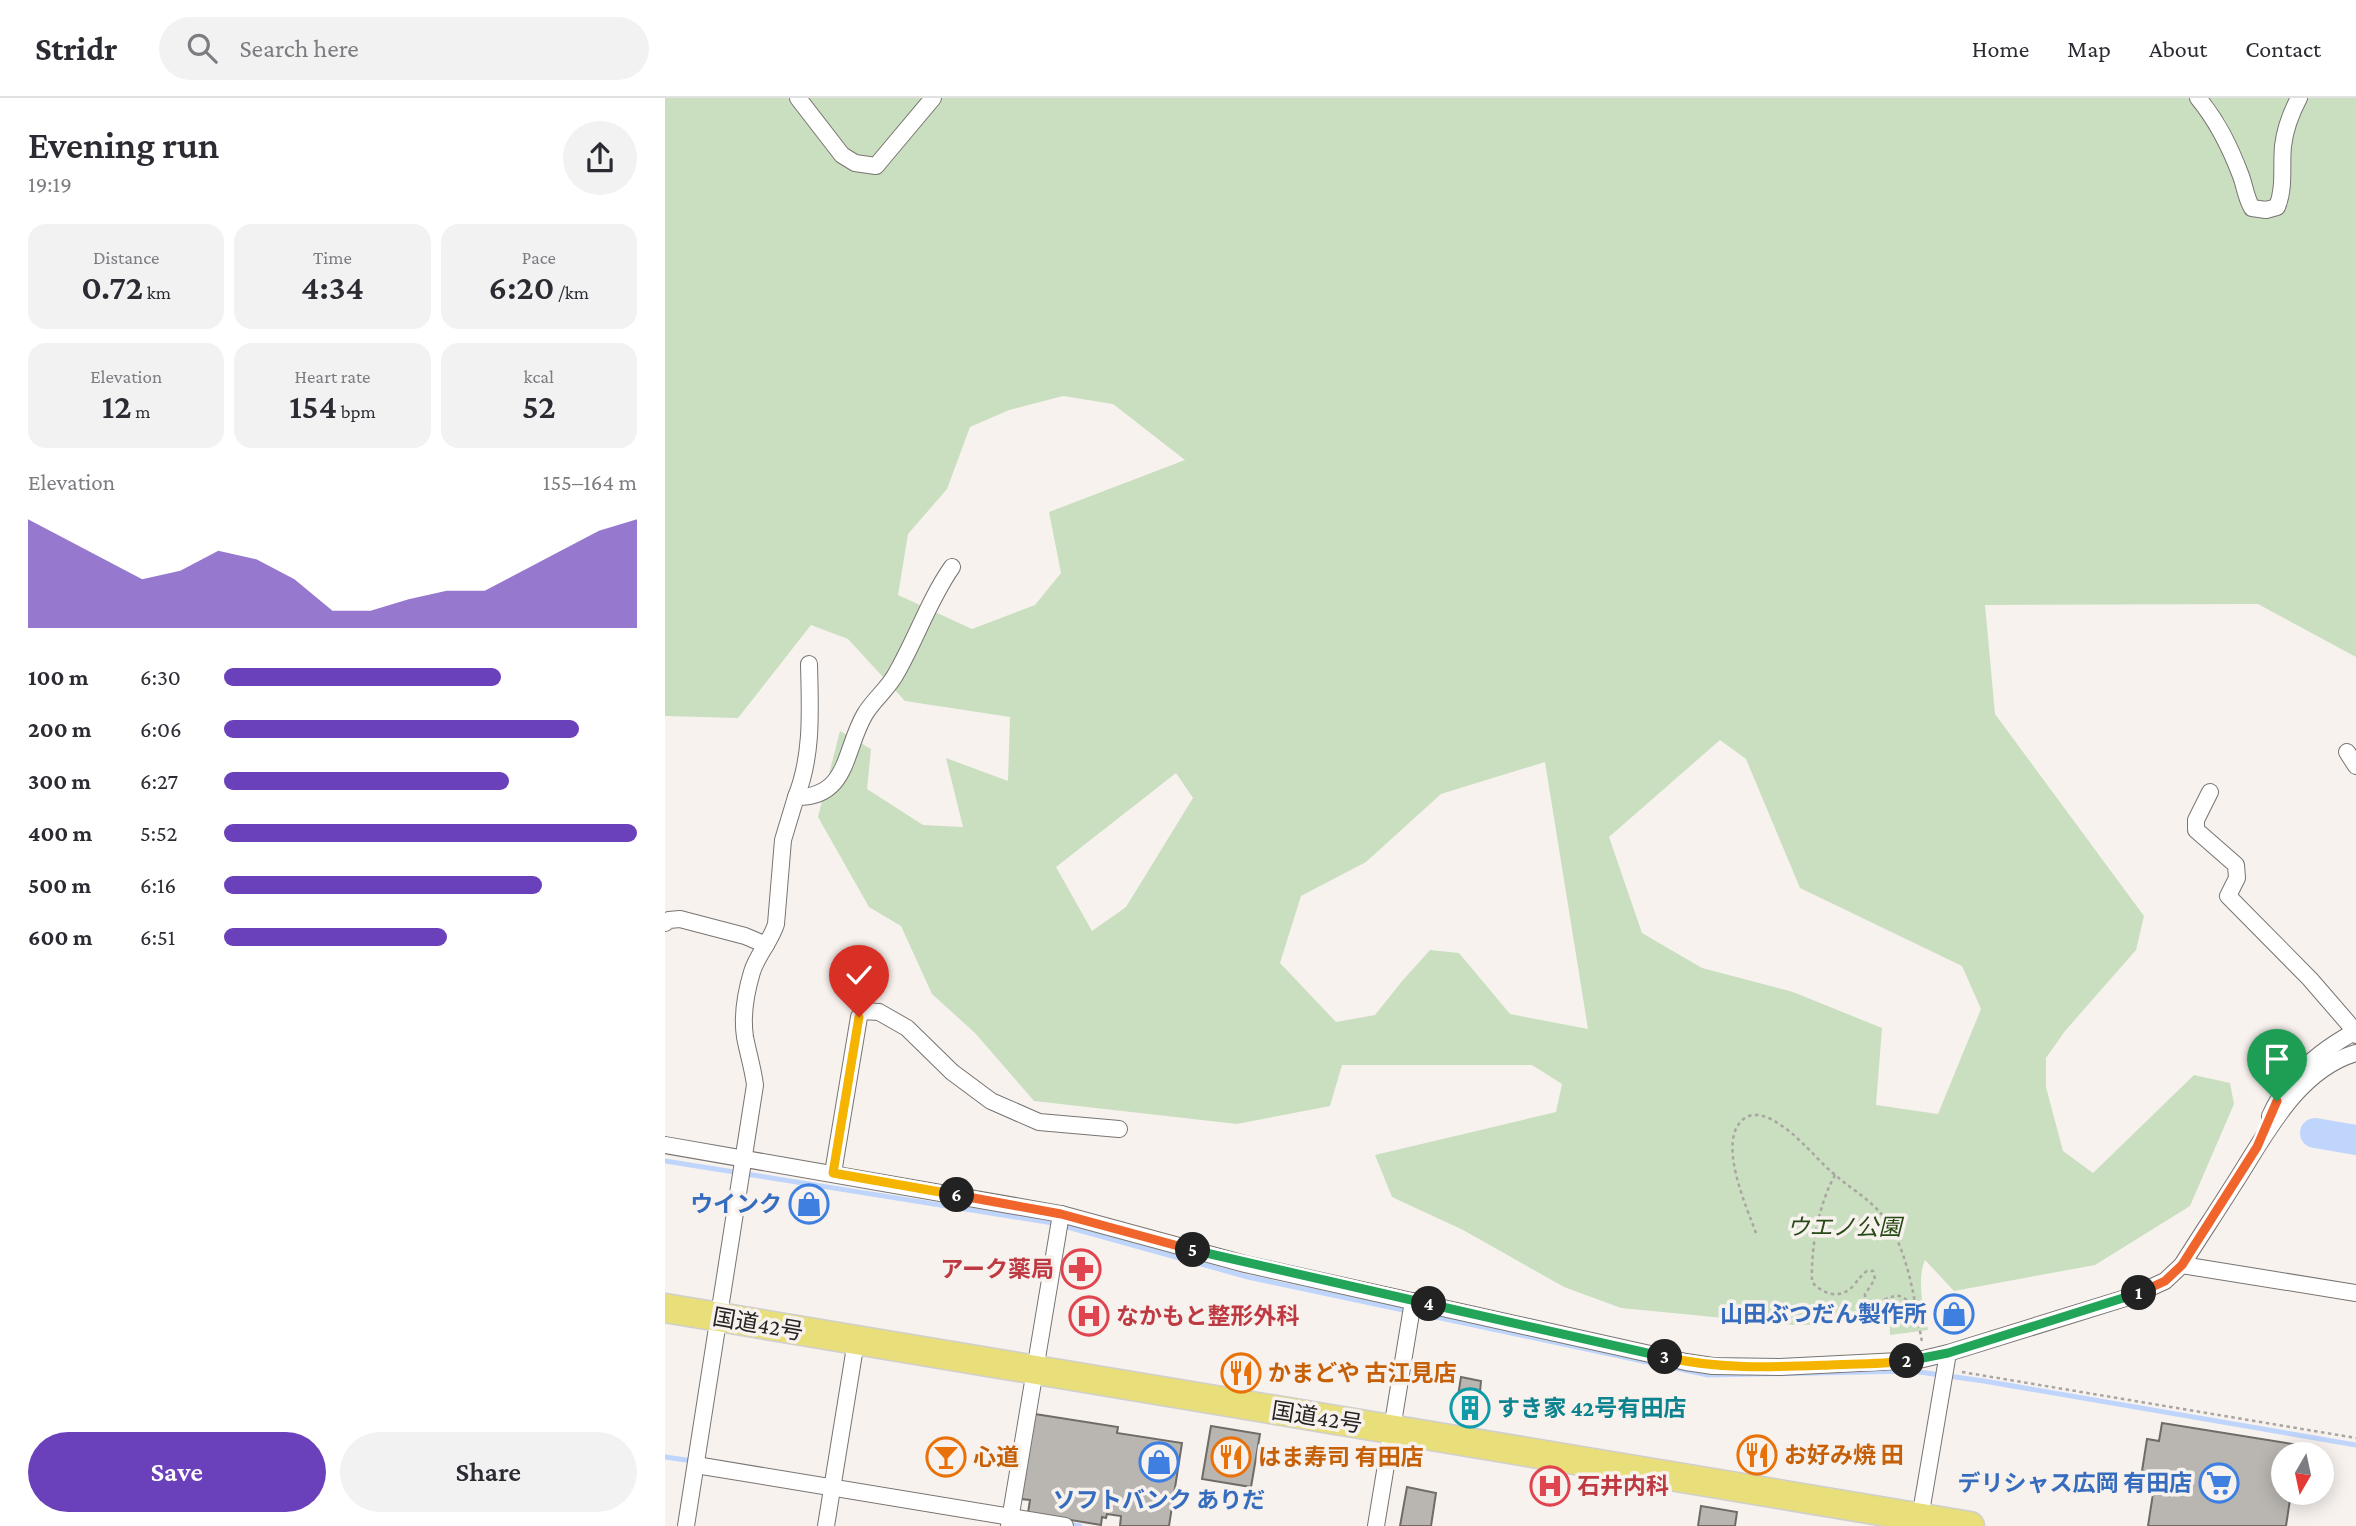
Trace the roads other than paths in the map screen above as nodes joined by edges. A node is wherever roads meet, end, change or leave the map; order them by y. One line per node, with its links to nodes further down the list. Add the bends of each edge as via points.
1 (798, 98): 2 (street, via 842,155 855,163 876,166)
2 (933, 98)
3 (2198, 98): 4 (street, via 2215,119 2247,200 2252,208 2266,210 2277,207 2282,196 2283,145)
4 (2299, 98)
5 (952, 567): 10 (street, via 936,590 897,673 866,712 837,779 824,792)
6 (809, 664): 10 (street, via 809,754)
7 (2347, 752): 8 (street)
8 (2356, 766)
9 (2210, 792): 13 (street, via 2196,830 2237,865 2237,878 2228,896)
10 (796, 797): 12 (street, via 783,840 776,924)
11 (665, 923): 12 (street, via 680,919)
12 (766, 945): 18 (street, via 752,971 744,1016 755,1085)
13 (2356, 1032): 17 (street, via 2317,1056 2289,1082)
14 (2356, 1053): 17 (street, via 2302,1087)
15 (1119, 1129): 19 (street, via 1039,1122 991,1101 952,1072 907,1028 879,1012 863,1011)
16 (665, 1145): 18 (street)
17 (2257, 1147): 21 (street)
18 (745, 1158): 19 (street); 25 (street)
19 (833, 1173): 20 (street)
20 (1061, 1214): 23 (street, via 1235,1261); 28 (street)
21 (2182, 1265): 22 (street); 27 (street, via 2165,1281 2133,1296)
22 (2356, 1293)
23 (1413, 1301): 27 (street, via 1700,1364 1780,1367 1927,1358); 29 (street)
24 (665, 1308): 25 (highway, 国道42号)
25 (720, 1317): 26 (highway, 国道42号); 30 (street)
26 (856, 1341): 28 (highway, 国道42号); 31 (street)
27 (1947, 1361): 33 (street)
28 (1035, 1371): 29 (highway, 国道42号); 32 (street)
29 (1393, 1430): 33 (highway, 国道42号); 37 (street)
30 (696, 1465): 31 (street); 34 (street)
31 (832, 1487): 32 (street); 35 (street)
32 (1010, 1521): 36 (street)
33 (1919, 1522): 38 (highway, 国道42号)
34 (686, 1526)
35 (826, 1526)
36 (1065, 1526)
37 (1377, 1526)
38 (1970, 1526)

